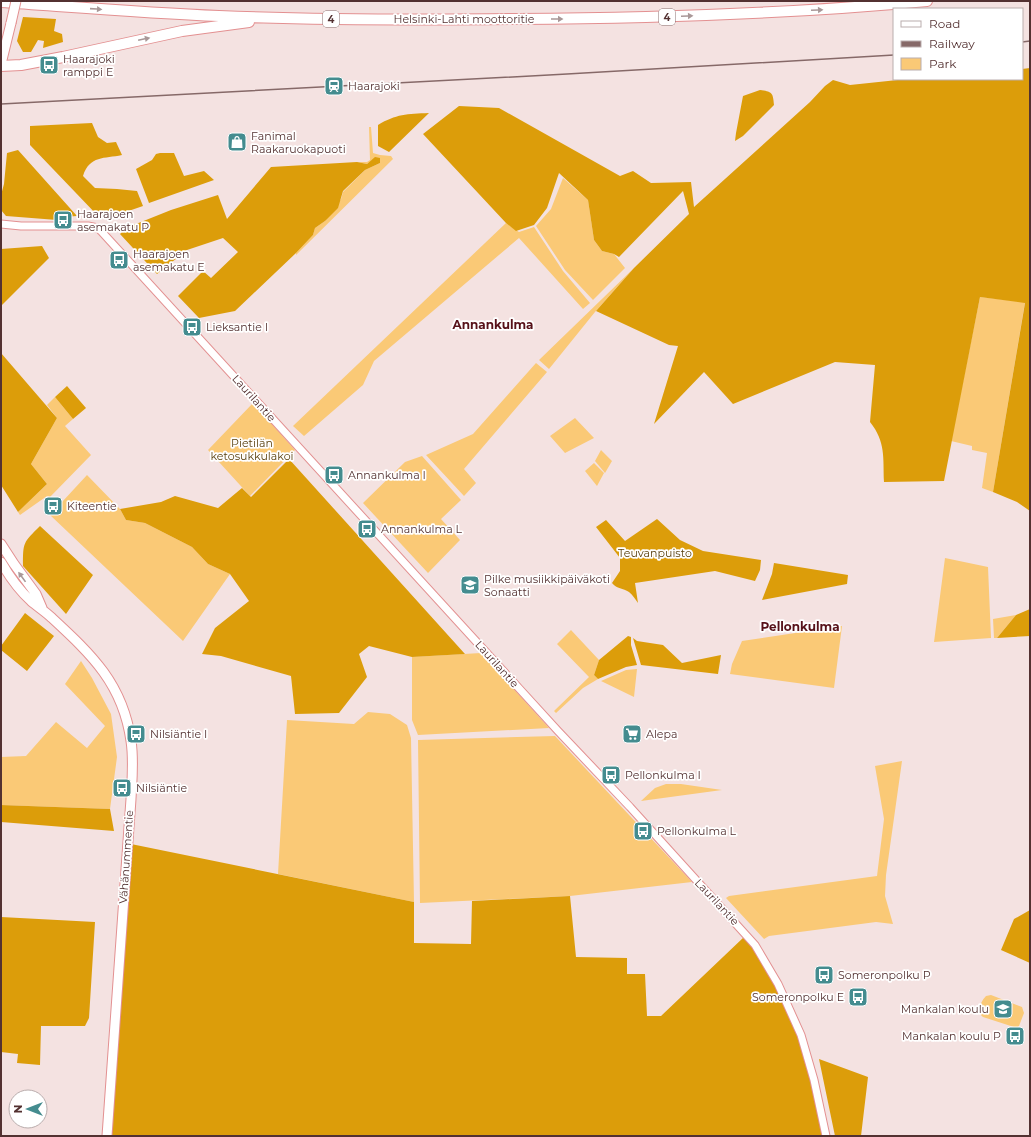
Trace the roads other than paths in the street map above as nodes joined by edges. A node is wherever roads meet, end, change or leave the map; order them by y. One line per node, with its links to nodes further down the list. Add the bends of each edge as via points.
1 (16, 1): 5 (main road, bridge)
2 (927, 1): 4 (highway, Helsinki-Lahti moottoritie / 4, one-way to 2, via 626,18 858,8)
3 (1, 2): 4 (highway, Helsinki-Lahti moottoritie / 4, one-way to 4, via 219,16)
4 (293, 18): 5 (highway, one-way to 4, via 21,65 182,31)
5 (1, 65)
6 (1, 224): 11 (street, Laurilantie, via 98,228 756,945 778,984 801,1035)
7 (1, 544): 9 (main road, Vähänummentie, one-way to 7, via 36,594)
8 (1, 562): 9 (main road, Vähänummentie, via 18,586)
9 (43, 609): 10 (main road, Vähänummentie, via 85,649 108,677 127,719 131,742 131,799)
10 (107, 1136)
11 (826, 1136)

